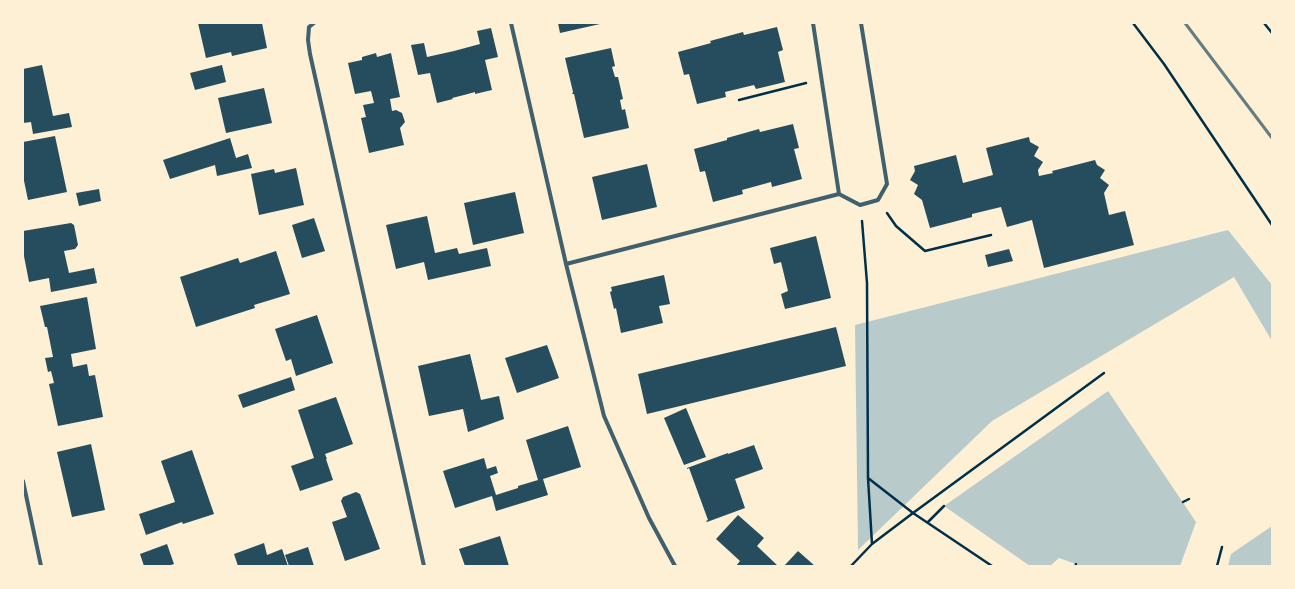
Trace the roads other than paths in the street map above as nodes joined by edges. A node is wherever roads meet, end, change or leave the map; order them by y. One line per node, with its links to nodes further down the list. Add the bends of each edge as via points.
1 (314, 23): 9 (street, via 309,27 310,54)
2 (511, 23): 6 (street)
3 (813, 23): 5 (street)
4 (861, 23): 5 (street, via 887,184 878,200 860,205)
5 (839, 194): 6 (street)
6 (566, 264): 10 (street, via 604,416 649,518)
7 (23, 481): 8 (street)
8 (41, 566)
9 (424, 566)
10 (676, 566)

